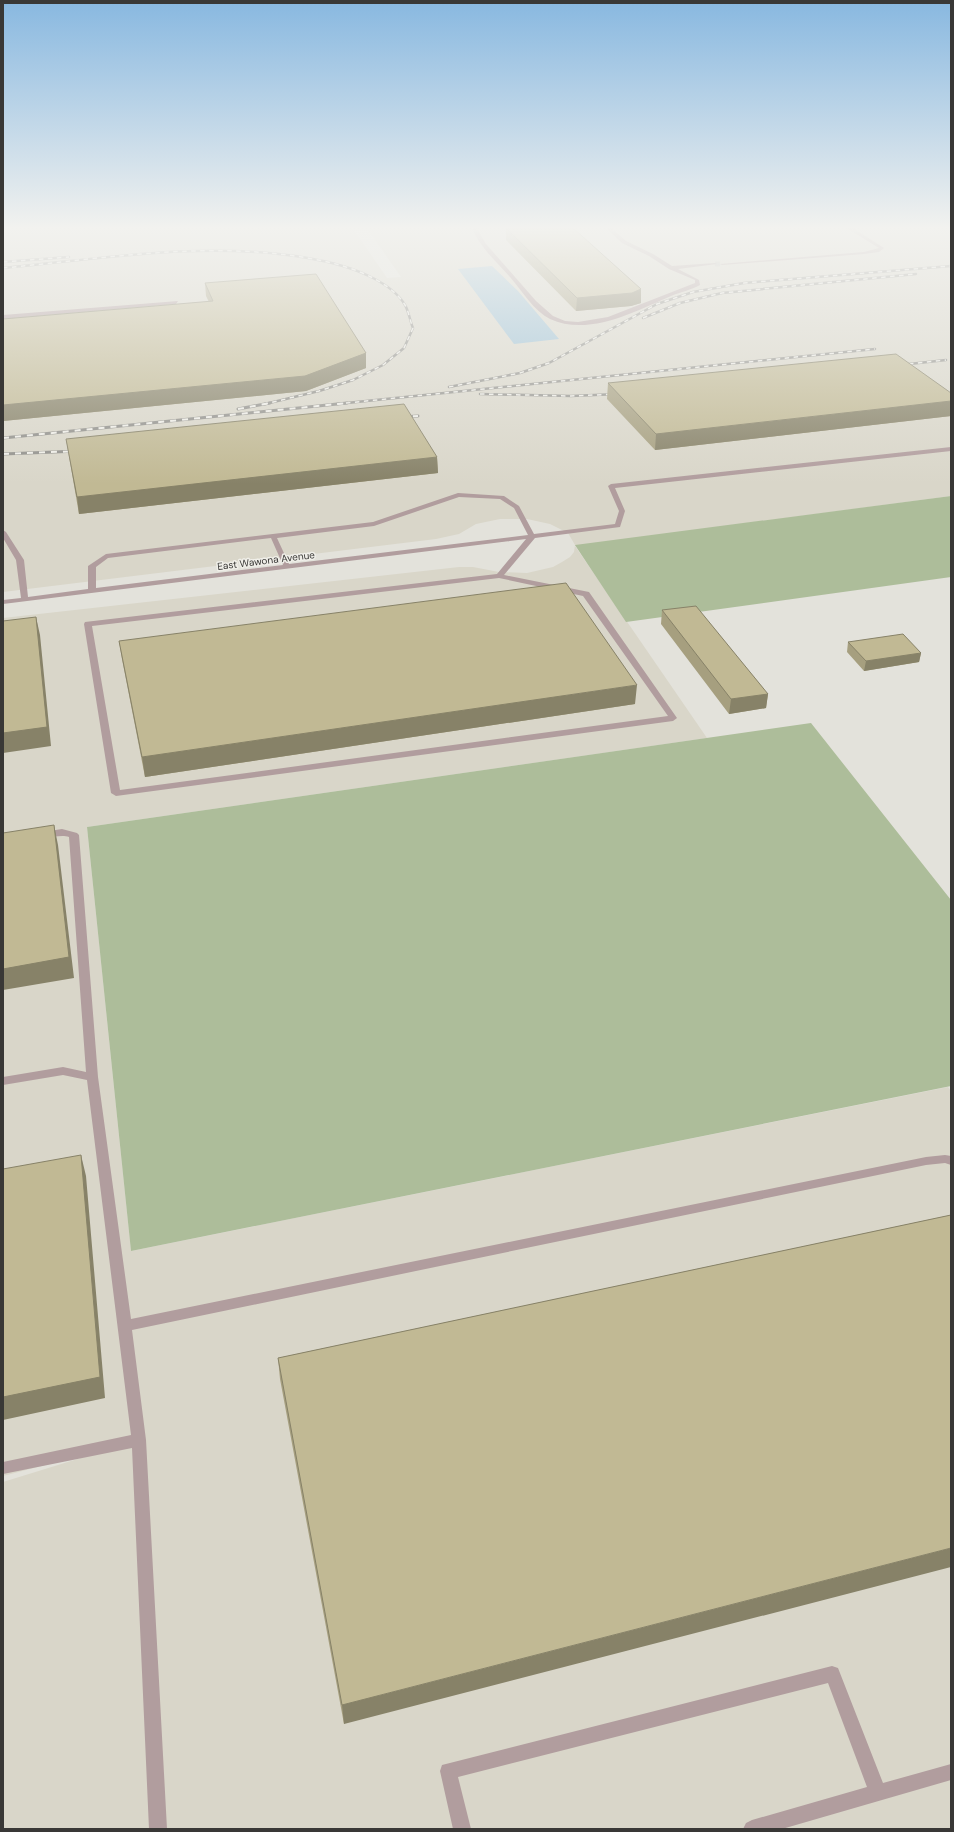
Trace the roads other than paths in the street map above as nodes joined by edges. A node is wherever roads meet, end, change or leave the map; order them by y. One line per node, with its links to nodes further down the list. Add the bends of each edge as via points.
1 (55, 312): 4 (street)
2 (546, 312): 3 (street, via 560,321 578,323)
3 (629, 312)
4 (3, 317)
5 (951, 449): 8 (street, East Wawona Avenue, via 610,486 622,511 618,526)
6 (3, 532): 12 (street, via 20,560)
7 (273, 536): 8 (street, via 374,524 458,495 502,497 517,507); 9 (street); 11 (street, via 106,556 92,566)
8 (532, 537): 9 (street, East Wawona Avenue); 10 (street)
9 (287, 567): 11 (street, East Wawona Avenue)
10 (499, 576): 10 (street, via 88,624 116,793 673,718 586,594)
11 (92, 591): 12 (street, East Wawona Avenue)
12 (25, 599): 13 (street, East Wawona Avenue)
13 (3, 602)
14 (32, 836): 15 (street, via 62,832 74,836)
15 (92, 1077): 16 (street, via 63,1071); 18 (street)
16 (3, 1081)
17 (951, 1161): 18 (street, via 926,1161)
18 (125, 1326): 19 (street)
19 (139, 1440): 20 (street); 23 (street)
20 (3, 1468)
21 (951, 1772): 22 (street)
22 (878, 1793): 24 (street, via 832,1674 448,1771); 25 (street)
23 (158, 1829)
24 (462, 1829)
25 (752, 1829)

